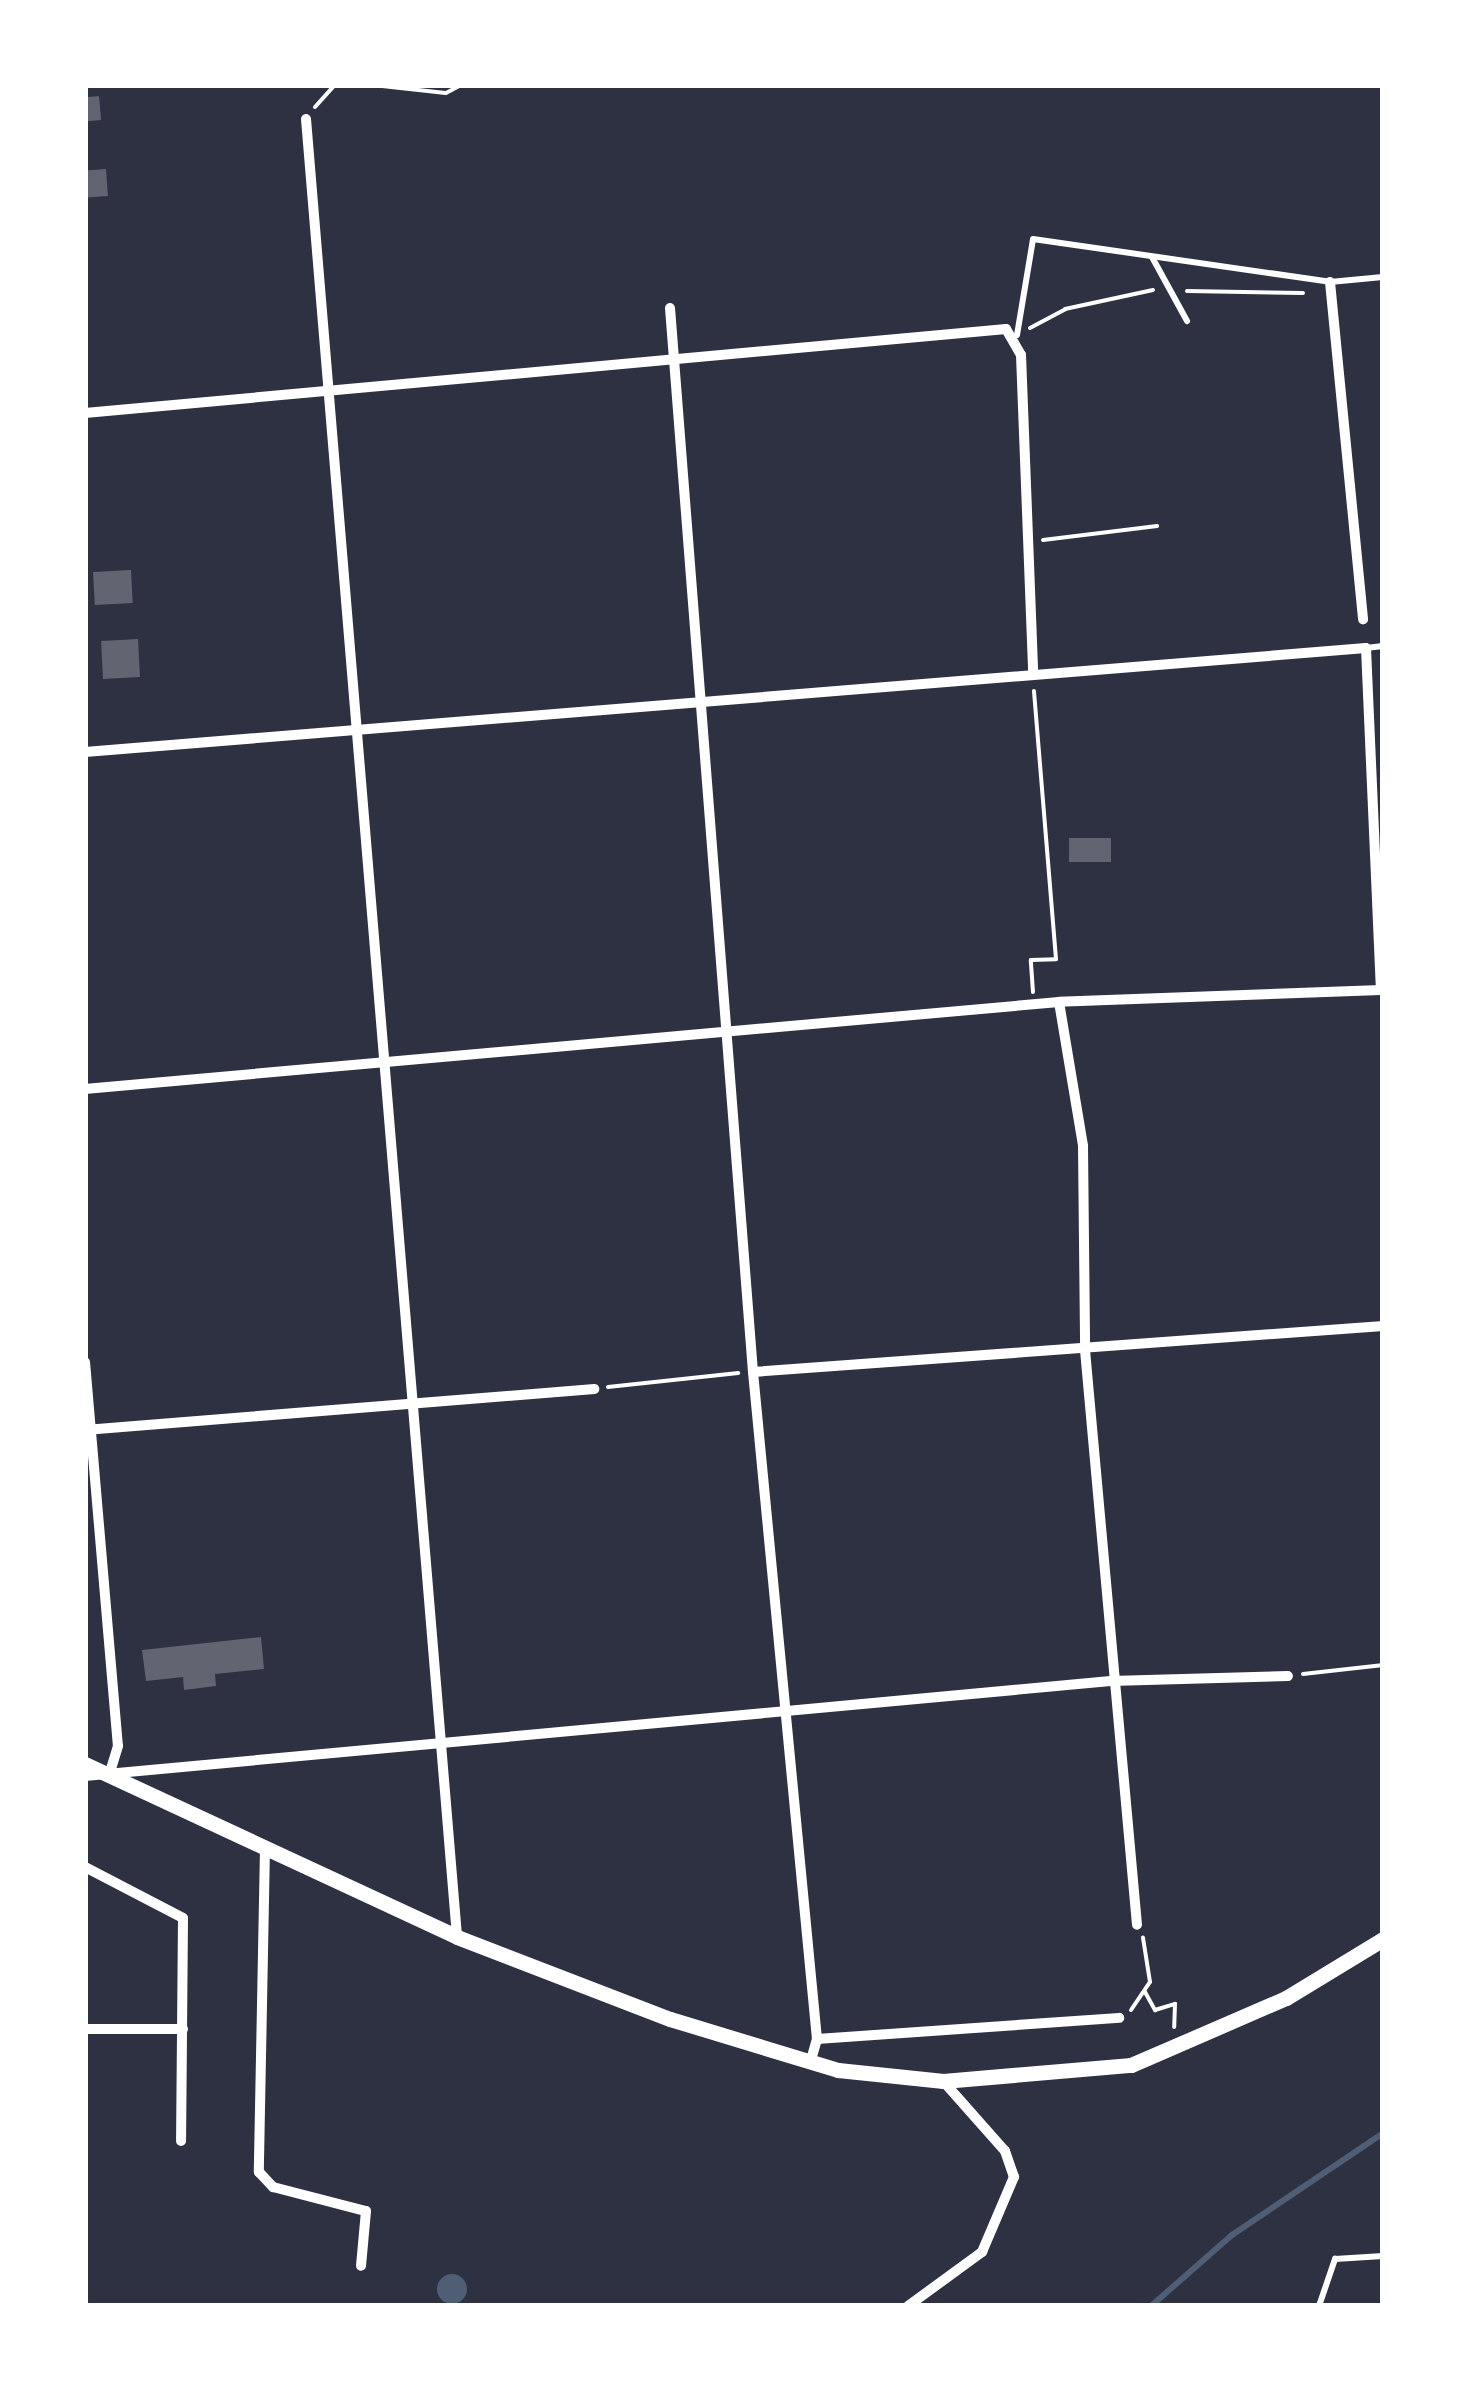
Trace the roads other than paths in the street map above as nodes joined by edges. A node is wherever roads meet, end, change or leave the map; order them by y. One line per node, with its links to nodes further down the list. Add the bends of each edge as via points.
1 (306, 118): 9 (street)
2 (1152, 256): 4 (lane); 6 (lane); 7 (lane, via 1033,239)
3 (1383, 277): 4 (lane)
4 (1330, 282): 11 (street)
5 (670, 308): 8 (street)
6 (1187, 321)
7 (1017, 335): 8 (street, via 990,329); 14 (street)
8 (674, 358): 9 (street); 15 (street)
9 (329, 394): 10 (street); 16 (street)
10 (85, 413)
11 (1364, 619)
12 (1383, 646): 13 (lane)
13 (1366, 648): 14 (street); 18 (street)
14 (1032, 671): 15 (street)
15 (697, 700): 16 (street); 20 (street)
16 (360, 732): 17 (street); 21 (street)
17 (85, 752)
18 (1382, 990): 19 (street)
19 (1059, 1002): 20 (street); 24 (street, via 1083,1146)
20 (730, 1030): 21 (street); 26 (street)
21 (388, 1060): 22 (street); 28 (street)
22 (85, 1089)
23 (1383, 1326): 24 (street)
24 (1085, 1350): 26 (street); 31 (street)
25 (85, 1362): 29 (street)
26 (752, 1372): 32 (street)
27 (594, 1389): 28 (street)
28 (414, 1408): 29 (street); 33 (street)
29 (88, 1430): 35 (street, via 118,1746)
30 (1288, 1676): 31 (street)
31 (1111, 1681): 32 (street); 39 (street)
32 (784, 1713): 33 (street); 45 (street)
33 (444, 1745): 35 (street); 40 (street)
34 (85, 1764): 35 (street)
35 (108, 1774): 36 (street); 37 (street)
36 (85, 1776)
37 (265, 1848): 40 (street); 50 (street, via 260,2172 273,2188 366,2211)
38 (85, 1867): 44 (street, via 183,1918)
39 (1137, 1925)
40 (457, 1937): 46 (street, via 670,2019)
41 (1383, 1939): 47 (street, via 1172,2052 1131,2066)
42 (1119, 2018): 45 (street)
43 (85, 2029): 44 (street)
44 (183, 2029): 48 (street)
45 (817, 2039): 46 (street)
46 (810, 2060): 47 (street)
47 (943, 2081): 51 (street, via 1005,2151 1014,2178 982,2252)
48 (181, 2142)
49 (1383, 2256): 52 (lane, via 1335,2258)
50 (360, 2266)
51 (908, 2306)
52 (1320, 2306)

